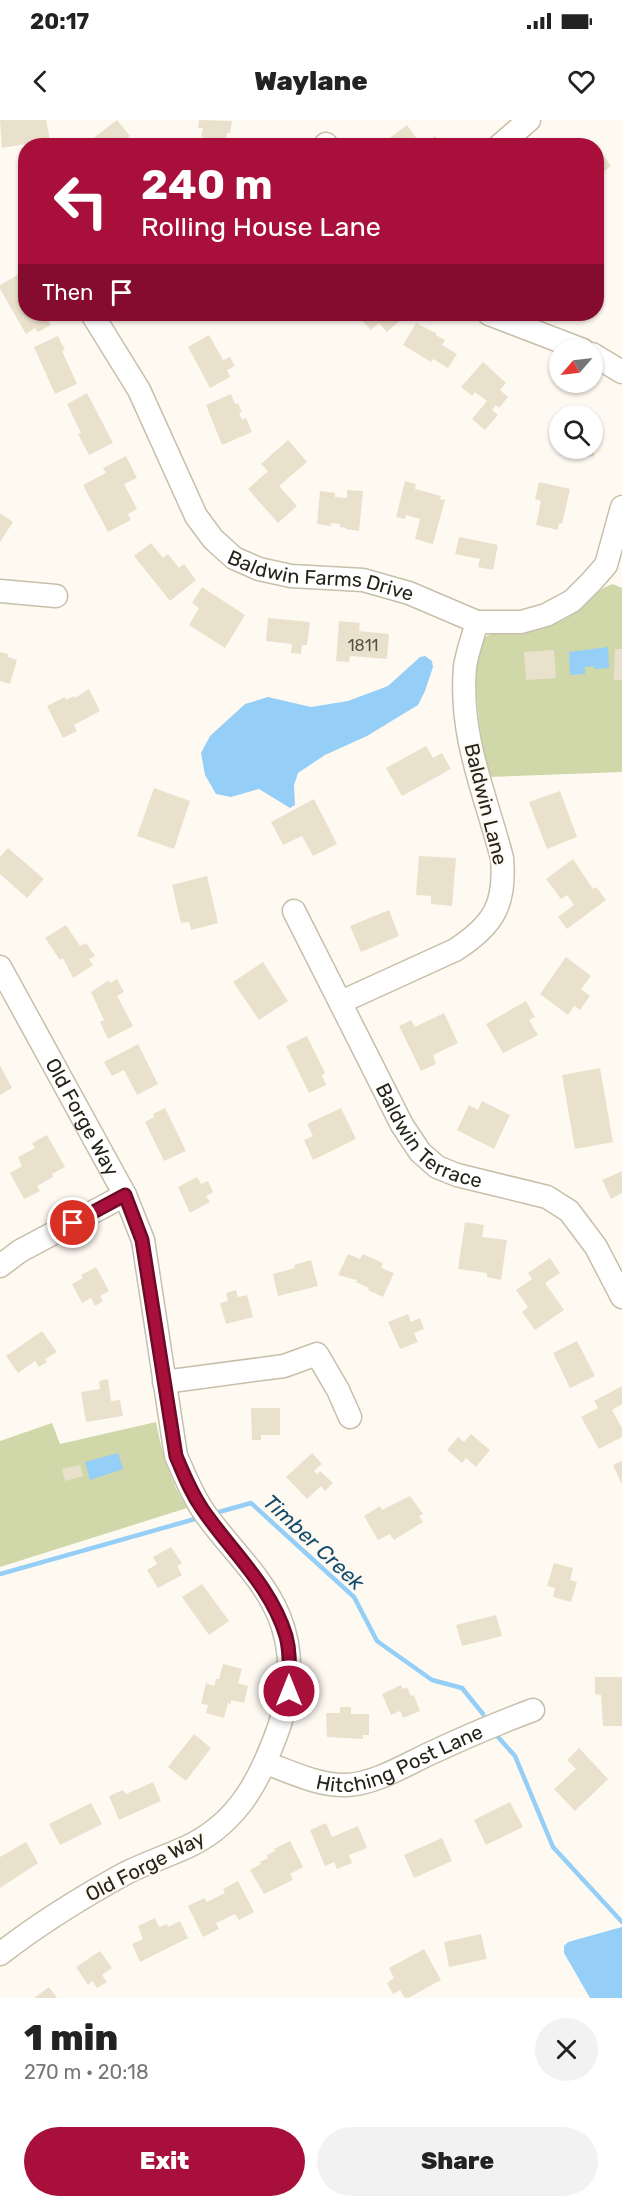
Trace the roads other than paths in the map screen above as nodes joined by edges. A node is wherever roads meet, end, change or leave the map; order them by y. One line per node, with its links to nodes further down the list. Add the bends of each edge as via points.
1 (529, 120): 2 (street)
2 (508, 138)
3 (96, 321): 12 (street, Baldwin Farms Drive, via 139,390 196,516 234,558 258,569 291,576 363,580 409,593)
4 (507, 321): 5 (street)
5 (554, 339)
6 (603, 361): 7 (street)
7 (622, 372)
8 (622, 507): 9 (street, Baldwin Farms Drive)
9 (614, 569): 12 (street, Baldwin Farms Drive, via 546,615 521,622)
10 (0, 591): 11 (street)
11 (56, 596)
12 (477, 622): 16 (street, Baldwin Lane, via 465,666 466,717 473,762 502,858 501,899 471,940)
13 (294, 911): 16 (street, Baldwin Terrace)
14 (0, 967): 15 (street, Old Forge Way)
15 (8, 1001): 17 (street, Old Forge Way)
16 (341, 1002): 19 (street, Baldwin Terrace, via 402,1125 420,1152 437,1167 457,1175 547,1197 569,1211 596,1246)
17 (125, 1195): 18 (street, via 20,1251); 20 (street, Old Forge Way, via 142,1240)
18 (0, 1266)
19 (622, 1297)
20 (164, 1382): 21 (street, via 284,1366 317,1354); 23 (street, Old Forge Way, via 176,1456 190,1488 265,1591 286,1637 289,1691)
21 (350, 1417)
22 (533, 1710): 23 (street, Hitching Post Lane, via 360,1783 334,1785)
23 (266, 1763): 24 (street, Old Forge Way, via 248,1796 210,1833 81,1897)
24 (0, 1954)

